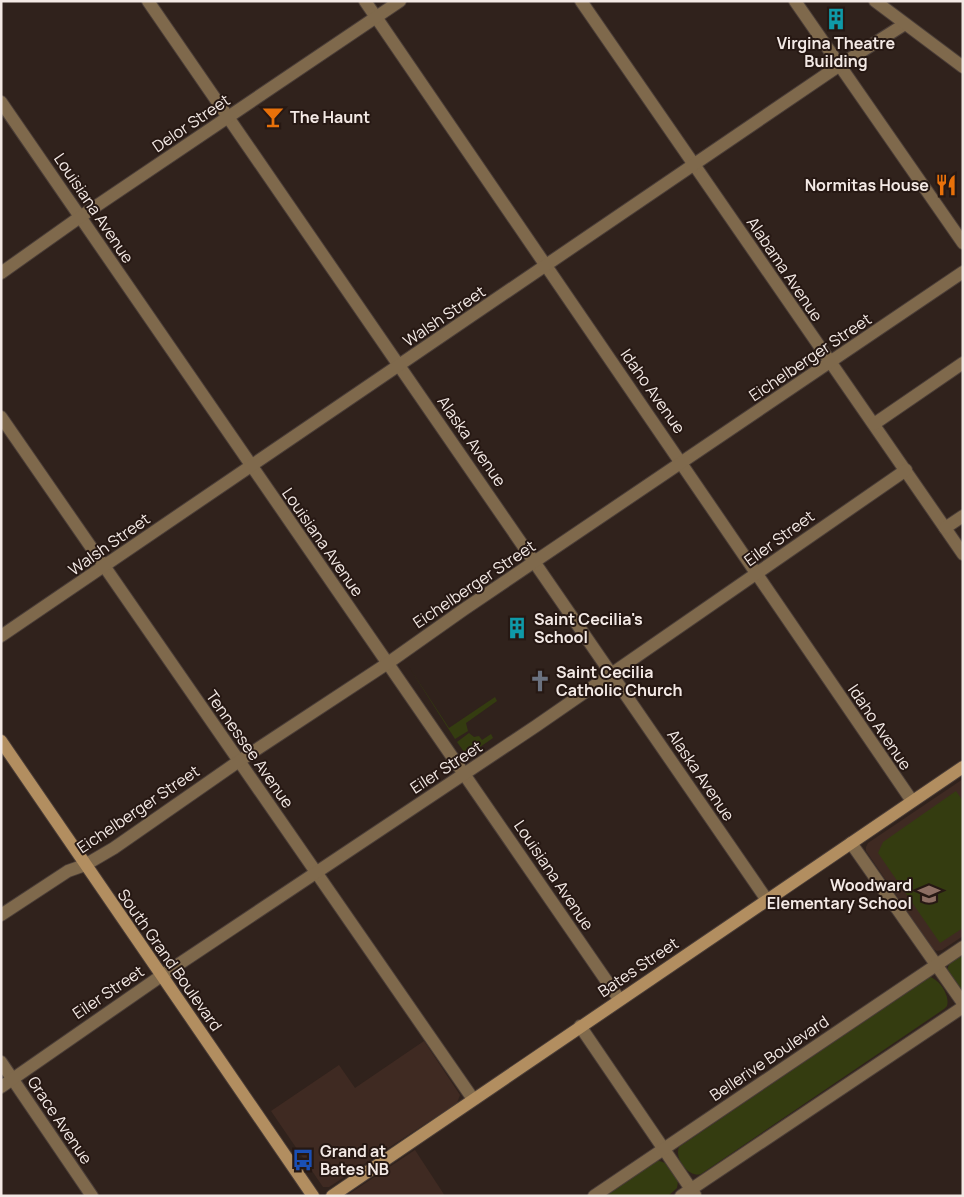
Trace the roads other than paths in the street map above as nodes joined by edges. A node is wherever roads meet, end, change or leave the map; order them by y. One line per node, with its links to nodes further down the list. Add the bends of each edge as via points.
1 (148, 1): 12 (street, Alaska Avenue)
2 (366, 1): 7 (street, Idaho Avenue)
3 (400, 1): 7 (street, Delor Street)
4 (581, 1): 13 (street, Alabama Avenue)
5 (795, 1): 9 (street)
6 (877, 2): 8 (street)
7 (376, 17): 12 (street, Delor Street); 16 (street, Idaho Avenue)
8 (905, 24): 9 (street, Walsh Street); 10 (street)
9 (840, 65): 13 (street, Walsh Street); 15 (street)
10 (963, 67)
11 (1, 102): 14 (street, Louisiana Avenue)
12 (228, 119): 14 (street, Delor Street); 21 (street, Alaska Avenue)
13 (695, 165): 16 (street, Walsh Street); 20 (street, Alabama Avenue)
14 (80, 217): 18 (street, Delor Street); 25 (street, Louisiana Avenue)
15 (963, 243)
16 (547, 266): 21 (street, Walsh Street); 24 (street, Idaho Avenue)
17 (963, 272): 20 (street, Eichelberger Street)
18 (1, 273)
19 (963, 363): 23 (street)
20 (830, 364): 23 (street, Alabama Avenue); 24 (street, Eichelberger Street)
21 (400, 365): 25 (street, Walsh Street); 30 (street, Alaska Avenue)
22 (1, 417): 31 (street, Tennessee Avenue)
23 (874, 424): 26 (street, Alabama Avenue)
24 (682, 463): 30 (street, Eichelberger Street); 32 (street, Idaho Avenue)
25 (250, 465): 31 (street, Walsh Street); 34 (street, Louisiana Avenue)
26 (906, 470): 28 (street, Alabama Avenue); 32 (street, Eiler Street)
27 (963, 516): 28 (street)
28 (945, 528): 29 (street, Alabama Avenue)
29 (963, 554)
30 (536, 561): 34 (street, Eichelberger Street); 35 (street, Alaska Avenue)
31 (104, 567): 33 (street, Walsh Street); 37 (street, Tennessee Avenue)
32 (758, 574): 35 (street, Eiler Street); 40 (street, Idaho Avenue)
33 (1, 636)
34 (388, 663): 37 (street, Eichelberger Street); 39 (street, Louisiana Avenue)
35 (612, 673): 39 (street, Eiler Street); 44 (street, Alaska Avenue)
36 (1, 741): 42 (main road, South Grand Boulevard)
37 (239, 761): 42 (street, Eichelberger Street); 43 (street, Tennessee Avenue)
38 (963, 767): 40 (main road, Bates Street)
39 (465, 774): 43 (street, Eiler Street); 49 (street, Louisiana Avenue)
40 (912, 801): 41 (main road, Bates Street)
41 (851, 843): 44 (main road, Bates Street); 47 (street)
42 (85, 865): 45 (street, Eichelberger Street, via 68,870); 48 (main road, South Grand Boulevard)
43 (316, 874): 48 (street, Eiler Street); 56 (street, Tennessee Avenue)
44 (766, 900): 49 (main road, Bates Street)
45 (1, 915)
46 (963, 947): 47 (street, Bellerive Boulevard)
47 (937, 965): 50 (street); 57 (street, Bellerive Boulevard)
48 (161, 976): 54 (street, Eiler Street); 60 (main road, South Grand Boulevard)
49 (620, 999): 52 (main road, Bates Street)
50 (963, 1003)
51 (963, 1007): 58 (street)
52 (580, 1026): 56 (main road, Bates Street); 57 (street)
53 (1, 1062): 54 (street, Grace Avenue)
54 (13, 1079): 55 (street, Eiler Street); 59 (street, Grace Avenue)
55 (1, 1087)
56 (473, 1099): 61 (main road, Bates Street)
57 (663, 1148): 58 (street); 62 (street, Bellerive Boulevard)
58 (689, 1193)
59 (92, 1196)
60 (313, 1196)
61 (332, 1196)
62 (594, 1196)

